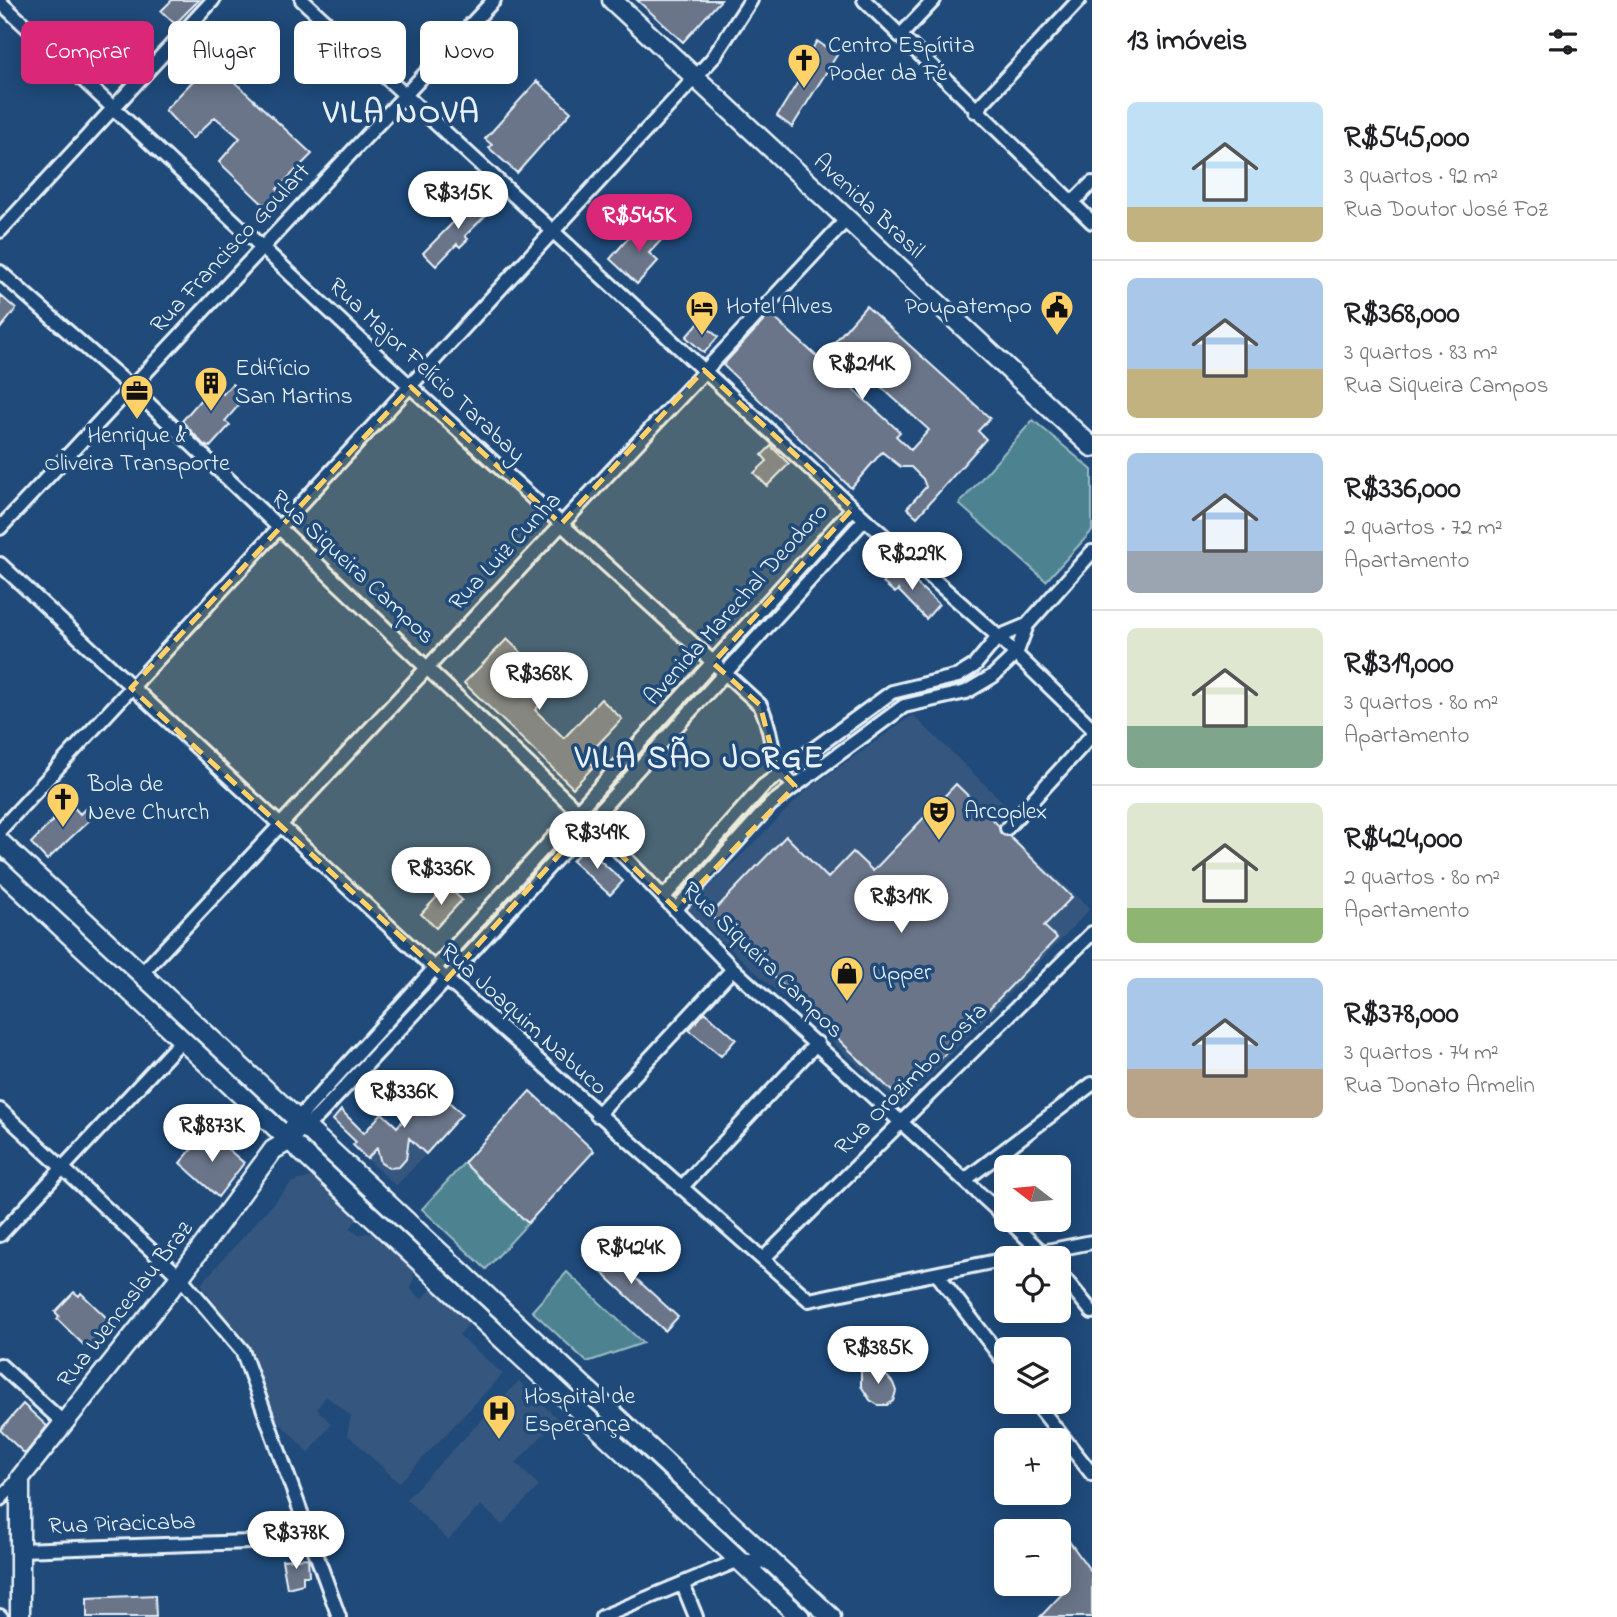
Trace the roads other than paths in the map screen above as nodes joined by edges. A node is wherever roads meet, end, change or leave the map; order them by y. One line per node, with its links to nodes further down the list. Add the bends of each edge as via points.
1 (213, 0): 13 (street)
2 (302, 0): 12 (street)
3 (494, 0): 12 (street, Rua Francisco Goulart)
4 (612, 0): 11 (main road, Avenida Brasil)
5 (751, 0): 11 (street)
6 (863, 0): 10 (street)
7 (934, 0): 10 (street)
8 (1079, 0): 14 (street)
9 (0, 2): 13 (street, Rua Major Felício Tarabay)
10 (900, 36): 14 (street)
11 (695, 78): 17 (main road, Avenida Brasil); 20 (street)
12 (404, 95): 20 (street); 21 (street, Rua Francisco Goulart)
13 (114, 106): 19 (street); 21 (street, Rua Major Felício Tarabay)
14 (975, 111): 16 (street)
15 (1092, 183): 16 (street)
16 (1072, 202): 18 (street)
17 (846, 220): 23 (street, Rua Luiz Cunha); 26 (main road, Avenida Brasil)
18 (1092, 222)
19 (0, 231)
20 (553, 231): 23 (street); 25 (street)
21 (262, 246): 24 (street, Rua Francisco Goulart); 25 (street, Rua Major Felício Tarabay)
22 (0, 272): 24 (street, Rua Siqueira Campos)
23 (704, 370): 27 (street); 29 (street, Rua Luiz Cunha)
24 (131, 387): 30 (street, Rua Francisco Goulart); 31 (street, Rua Siqueira Campos)
25 (411, 387): 29 (street, Rua Major Felício Tarabay); 31 (street)
26 (1092, 447)
27 (853, 509): 28 (street); 37 (street, Avenida Marechal Deodoro)
28 (865, 519): 35 (street); 39 (street, Avenida Marechal Deodoro)
29 (561, 524): 37 (street, Rua Major Felício Tarabay); 38 (street, Rua Luiz Cunha)
30 (0, 528)
31 (279, 529): 38 (street, Rua Siqueira Campos); 40 (street)
32 (1092, 552): 34 (street)
33 (0, 564): 40 (street, Rua Joaquim Nabuco)
34 (1027, 625): 35 (street); 36 (street)
35 (998, 637): 36 (street); 43 (street, via 974,666 958,676 892,692)
36 (1016, 654): 41 (street); 44 (street, via 967,692 904,706)
37 (713, 663): 39 (street, Rua Major Felício Tarabay); 45 (street, Avenida Marechal Deodoro)
38 (427, 667): 45 (street, Rua Siqueira Campos); 47 (street, Rua Luiz Cunha)
39 (724, 674): 43 (street, Rua Major Felício Tarabay, via 760,705); 46 (street, Avenida Marechal Deodoro)
40 (131, 688): 47 (street, Rua Joaquim Nabuco); 49 (street)
41 (1092, 728)
42 (1092, 735): 48 (street)
43 (781, 774): 44 (street); 52 (street, via 763,786)
44 (794, 786): 53 (street, via 771,804)
45 (576, 813): 46 (street, Rua Siqueira Campos); 56 (street, Avenida Marechal Deodoro)
46 (589, 823): 52 (street, Rua Siqueira Campos); 59 (street, Avenida Marechal Deodoro)
47 (281, 825): 55 (street, Rua Luiz Cunha); 56 (street, Rua Joaquim Nabuco)
48 (1007, 828)
49 (0, 830)
50 (0, 842): 55 (main road)
51 (0, 870): 58 (main road)
52 (664, 897): 53 (street, Rua Siqueira Campos)
53 (676, 909): 57 (street, Rua Siqueira Campos)
54 (1090, 938): 65 (street, Rua Orozimbo Costa)
55 (136, 969): 58 (main road); 66 (main road)
56 (435, 969): 59 (street, Rua Joaquim Nabuco); 66 (street, Avenida Marechal Deodoro)
57 (733, 969): 61 (street, Rua Siqueira Campos); 64 (street)
58 (117, 979): 60 (main road)
59 (447, 979): 64 (street, Rua Joaquim Nabuco); 66 (street, Avenida Marechal Deodoro)
60 (182, 1040): 67 (main road); 68 (street)
61 (817, 1043): 65 (street, Rua Siqueira Campos); 70 (street)
62 (1092, 1084): 69 (street)
63 (0, 1110): 68 (street)
64 (597, 1115): 70 (street, Rua Joaquim Nabuco)
65 (900, 1120): 69 (street, Rua Siqueira Campos); 77 (street, Rua Orozimbo Costa)
66 (301, 1123): 67 (street, Avenida Marechal Deodoro); 94 (main road)
67 (287, 1137): 80 (main road, Rua Wenceslau Braz); 93 (main road)
68 (62, 1169): 73 (street); 80 (street)
69 (965, 1180): 71 (street, Rua Siqueira Campos)
70 (681, 1188): 77 (street, Rua Joaquim Nabuco)
71 (994, 1207)
72 (1021, 1232): 75 (street, Rua Siqueira Campos)
73 (0, 1235)
74 (1092, 1242): 76 (street)
75 (1036, 1246)
76 (1071, 1248)
77 (763, 1259): 79 (street, Rua Joaquim Nabuco, via 809,1300)
78 (994, 1262): 79 (street)
79 (937, 1274): 83 (street)
80 (180, 1277): 86 (main road, Rua Wenceslau Braz); 91 (street, via 242,1350)
81 (1071, 1287): 82 (street)
82 (1092, 1312)
83 (994, 1348)
84 (0, 1365): 86 (street)
85 (1046, 1414): 87 (street)
86 (65, 1424): 89 (main road, Rua Wenceslau Braz)
87 (1087, 1460): 88 (street)
88 (1092, 1475)
89 (20, 1478): 90 (street, Rua Wenceslau Braz); 92 (main road)
90 (0, 1499)
91 (311, 1540): 92 (street, Rua Piracicaba); 97 (street)
92 (19, 1550): 96 (main road)
93 (739, 1560): 94 (street); 95 (street); 100 (main road)
94 (772, 1563): 101 (main road)
95 (683, 1585): 98 (street); 99 (street)
96 (20, 1617)
97 (339, 1617)
98 (602, 1617)
99 (696, 1617)
100 (800, 1617)
101 (831, 1617)

